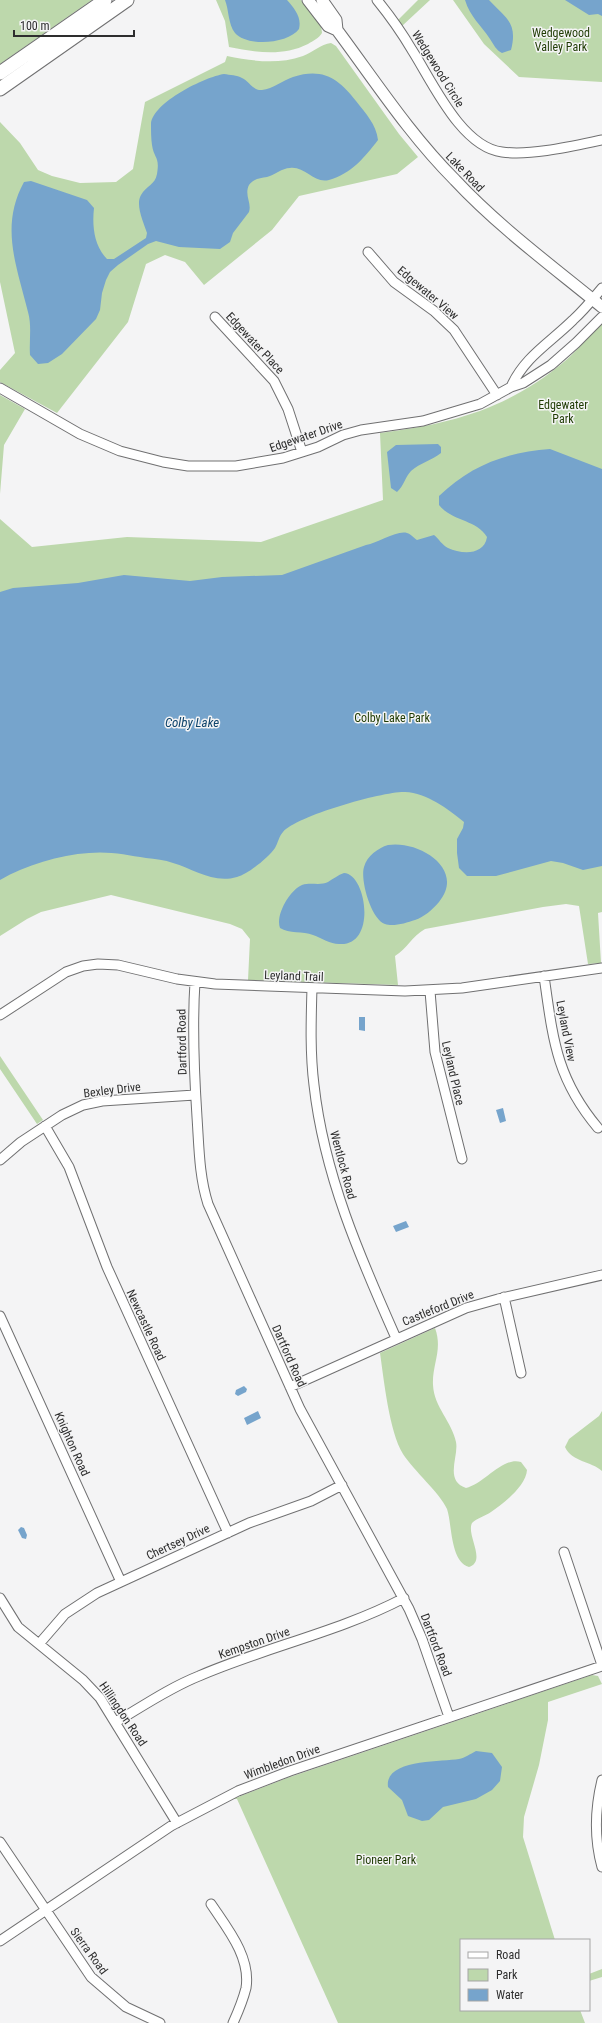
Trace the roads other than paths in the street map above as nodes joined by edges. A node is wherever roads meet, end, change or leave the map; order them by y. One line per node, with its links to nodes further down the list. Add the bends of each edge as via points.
1 (105, 0): 7 (main road)
2 (127, 0): 8 (main road)
3 (308, 0): 6 (street, Lake Road, via 328,26)
4 (322, 0): 6 (street, Lake Road, via 336,20)
5 (377, 0): 9 (street, Wedgewood Circle, via 412,49 444,105 484,146 512,153 561,148)
6 (337, 30): 12 (street, Lake Road, via 414,135 455,181 500,223)
7 (0, 73)
8 (0, 89)
9 (602, 140)
10 (368, 252): 18 (street, Edgewater View, via 394,282 434,311 454,330)
11 (602, 288): 12 (street, Edgewater Drive)
12 (592, 299): 13 (street, Lake Road); 16 (street, Edgewater Drive, via 573,321 539,349 516,376)
13 (602, 307)
14 (215, 317): 19 (street, Edgewater Place, via 274,381 288,409)
15 (602, 317): 16 (street, Edgewater Drive, via 551,365 524,383)
16 (511, 387): 18 (street, Edgewater Drive)
17 (0, 388): 19 (street, Edgewater Drive, via 96,441 133,455 163,462 203,467 236,466)
18 (497, 395): 19 (street, Edgewater Drive, via 480,404 442,416 361,430)
19 (302, 452)
20 (602, 968): 21 (street, Leyland Trail)
21 (544, 976): 24 (street, Leyland Trail); 28 (street, Leyland View, via 560,1066 575,1097)
22 (195, 982): 23 (street, Leyland Trail); 25 (street, Leyland Trail, via 118,965 86,965 62,974); 26 (street, Dartford Road, via 192,1041)
23 (312, 988): 24 (street, Leyland Trail); 34 (street, Wentlock Road, via 313,1074 325,1148 355,1246)
24 (430, 991): 29 (street, Leyland Place, via 435,1052)
25 (0, 1015)
26 (196, 1095): 27 (street, Bexley Drive, via 89,1103 70,1110); 36 (street, Dartford Road, via 200,1164 206,1199)
27 (45, 1126): 30 (street, Bexley Drive, via 15,1146); 38 (street, Newcastle Road, via 69,1167 104,1260)
28 (598, 1128)
29 (462, 1159)
30 (0, 1160)
31 (602, 1275): 32 (street, Castleford Drive)
32 (504, 1297): 34 (street, Castleford Drive, via 455,1312); 35 (street)
33 (0, 1316): 40 (street, Knighton Road)
34 (396, 1338): 36 (street, Castleford Drive)
35 (521, 1373)
36 (290, 1387): 37 (street, Dartford Road)
37 (342, 1485): 38 (street, Chertsey Drive, via 311,1501); 42 (street, Dartford Road)
38 (228, 1533): 40 (street, Chertsey Drive)
39 (564, 1552): 44 (street)
40 (121, 1582): 43 (street, Chertsey Drive, via 70,1610)
41 (0, 1598): 43 (street, Hillingdon Road, via 16,1624)
42 (404, 1598): 45 (street, Dartford Road, via 422,1639); 46 (street, Kempston Drive, via 351,1623 197,1676)
43 (39, 1644): 46 (street, Hillingdon Road, via 89,1685)
44 (602, 1666): 45 (street, Wimbledon Drive)
45 (449, 1717): 48 (street, Wimbledon Drive, via 251,1785)
46 (116, 1722): 48 (street, Hillingdon Road)
47 (602, 1780): 50 (street, via 596,1830)
48 (177, 1823): 52 (street, Wimbledon Drive)
49 (0, 1842): 52 (street, Sierra Road)
50 (602, 1867)
51 (211, 1904): 55 (street, via 238,1946 245,1967 246,1987)
52 (46, 1910): 53 (street, Wimbledon Drive); 54 (street, Sierra Road, via 82,1965 100,1986 126,2007)
53 (0, 1941)
54 (160, 2023)
55 (233, 2023)

